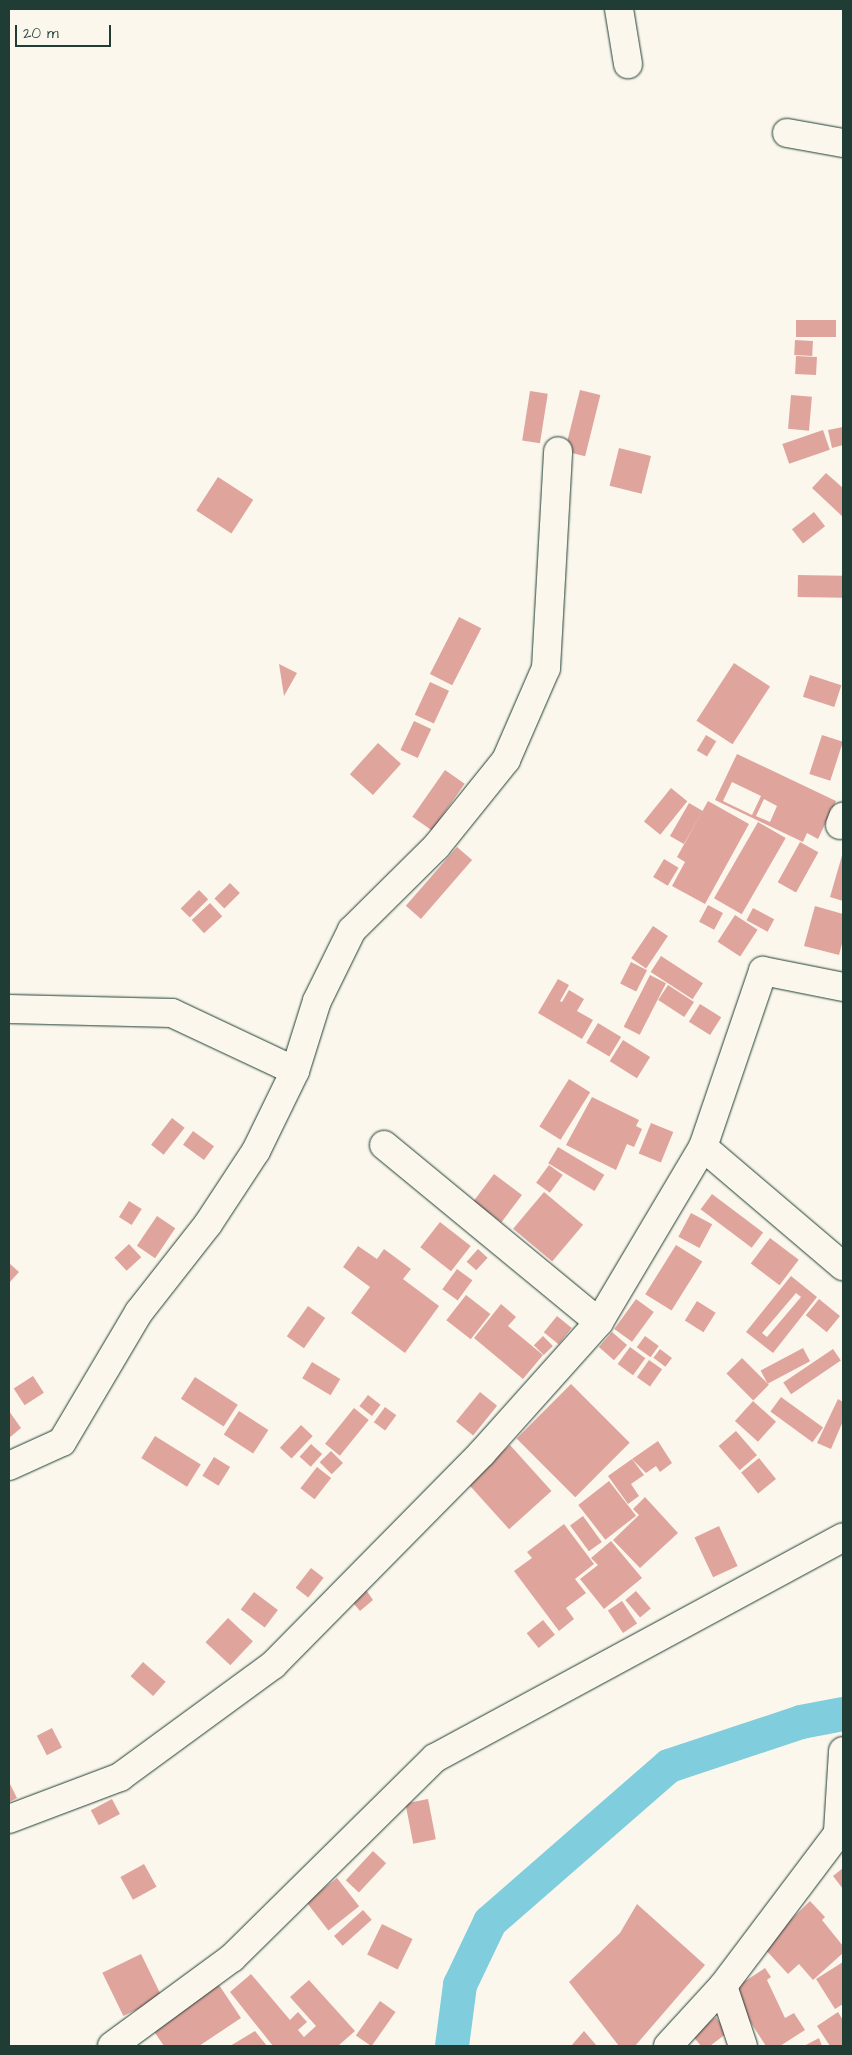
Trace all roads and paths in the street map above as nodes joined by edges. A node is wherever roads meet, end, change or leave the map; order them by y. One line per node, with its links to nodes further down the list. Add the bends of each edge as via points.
1 (619, 9): 2 (street)
2 (628, 64)
3 (787, 133): 4 (street)
4 (843, 143)
5 (558, 451): 8 (street, via 546,668 506,760 436,847 352,930 317,1001)
6 (843, 987): 10 (street, via 763,971)
7 (9, 1010): 8 (street, via 172,1014)
8 (296, 1071): 13 (street, via 256,1151 208,1224 139,1312 62,1442)
9 (384, 1145): 12 (street)
10 (703, 1146): 11 (street); 12 (street)
11 (843, 1266)
12 (599, 1322): 16 (street, via 482,1453 273,1665 120,1776)
13 (9, 1466)
14 (843, 1537): 19 (street, via 435,1758 232,1958)
15 (843, 1751): 17 (street)
16 (9, 1819)
17 (840, 1829): 18 (street)
18 (722, 1986): 20 (street); 21 (street)
19 (112, 2046)
20 (668, 2046)
21 (743, 2046)

